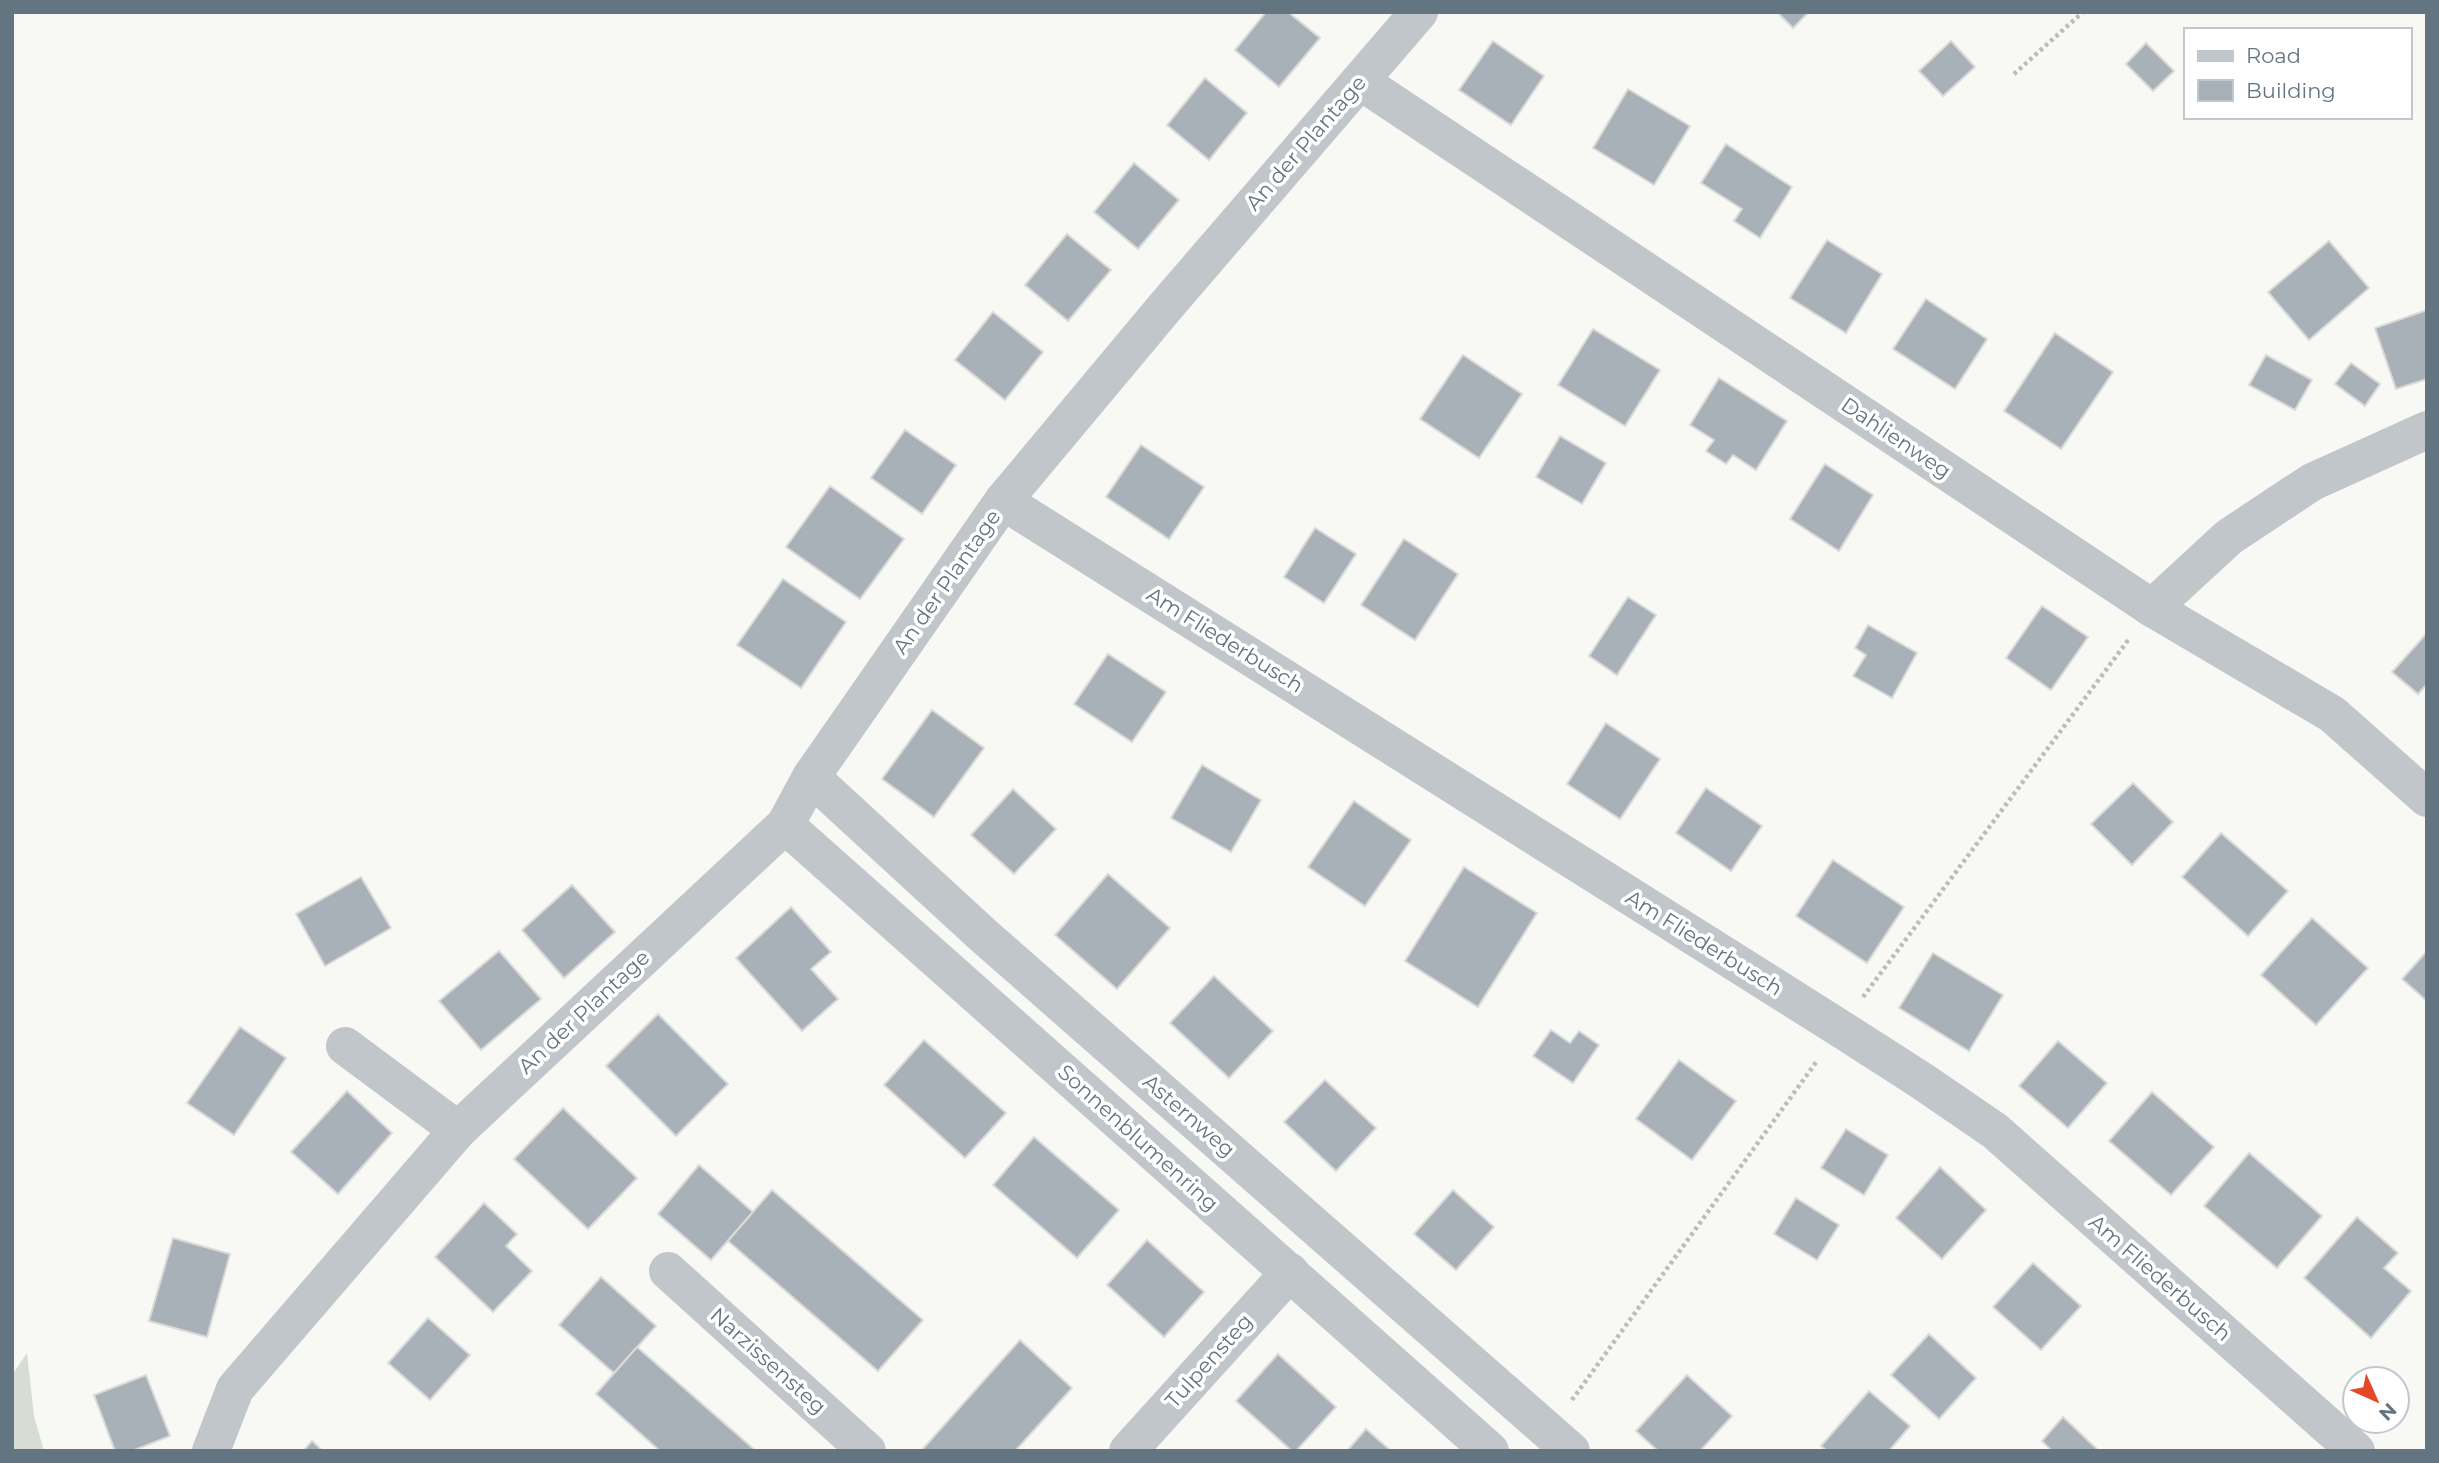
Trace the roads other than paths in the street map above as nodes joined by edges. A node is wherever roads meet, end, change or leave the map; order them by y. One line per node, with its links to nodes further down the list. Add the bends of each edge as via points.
1 (1419, 12): 2 (street, An der Plantage)
2 (1360, 81): 4 (street, An der Plantage); 5 (street, Dahlienweg)
3 (2427, 430): 5 (street, via 2312,482 2229,537)
4 (1003, 501): 6 (street, An der Plantage); 18 (street, Am Fliederbusch, via 1984,1124)
5 (2152, 608): 7 (street, Dahlienweg, via 2332,714)
6 (811, 777): 8 (street, An der Plantage); 17 (street, Asternweg, via 984,936)
7 (2427, 798)
8 (785, 825): 10 (street, An der Plantage); 12 (street, Sonnenblumenring)
9 (345, 1045): 10 (street)
10 (458, 1130): 13 (street, An der Plantage, via 234,1389)
11 (668, 1271): 14 (street, Narzissensteg)
12 (1290, 1272): 15 (street, Tulpensteg); 16 (street, Sonnenblumenring)
13 (211, 1451)
14 (867, 1451)
15 (1128, 1451)
16 (1490, 1451)
17 (1571, 1451)
18 (2356, 1451)

